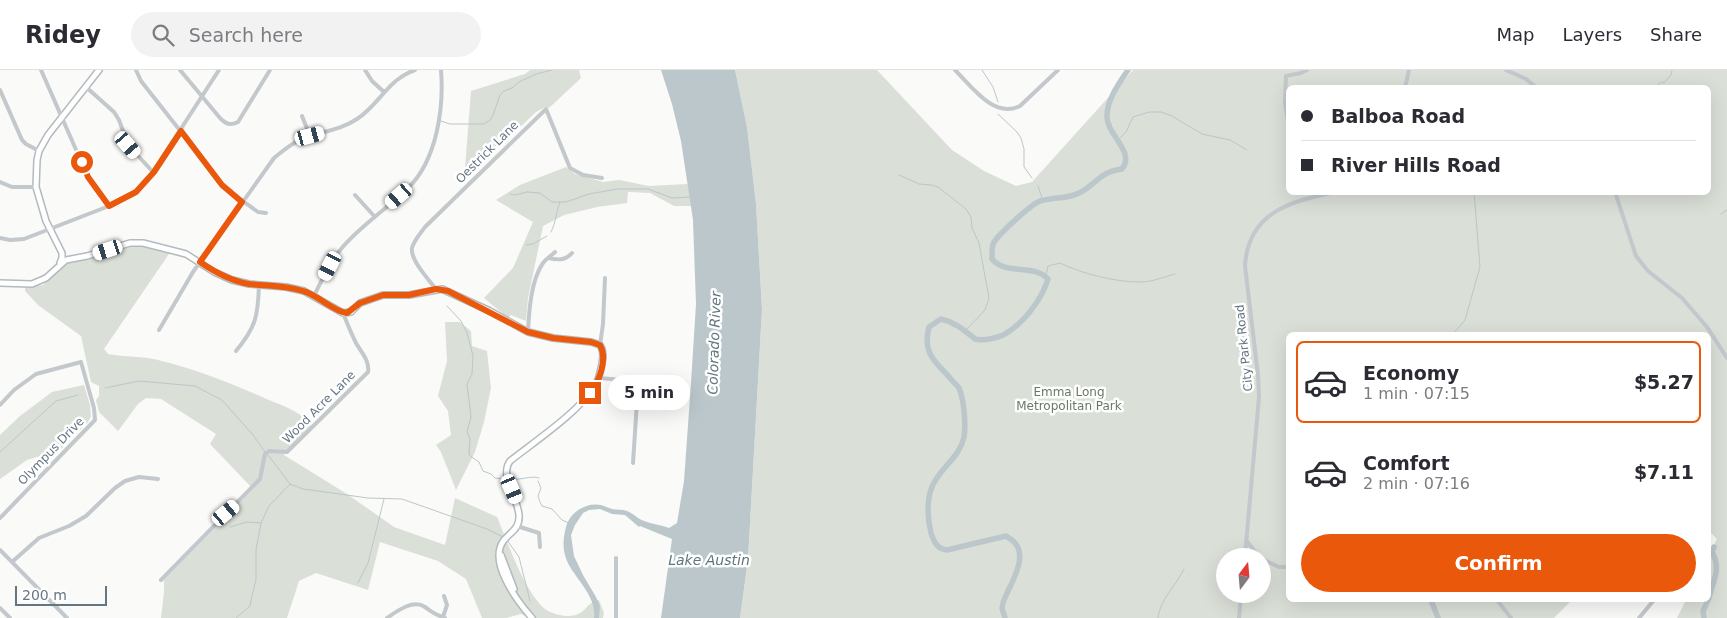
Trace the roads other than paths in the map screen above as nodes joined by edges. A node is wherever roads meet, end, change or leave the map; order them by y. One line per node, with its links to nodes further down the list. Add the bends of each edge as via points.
1 (46, 70): 15 (street)
2 (99, 70): 18 (street)
3 (136, 70): 25 (street, via 141,81)
4 (180, 70): 21 (street)
5 (219, 70): 21 (street)
6 (270, 70): 21 (street, via 234,124 223,122)
7 (365, 70): 20 (street)
8 (415, 70): 20 (street, via 398,78)
9 (441, 70): 40 (street, via 442,96 429,158 412,184)
10 (955, 70): 11 (street, via 988,103 1014,110)
11 (1058, 70)
12 (1307, 70): 22 (street, via 1286,76)
13 (1409, 70): 16 (street)
14 (1506, 70): 17 (street)
15 (42, 72): 24 (street)
16 (1406, 85)
17 (1533, 85)
18 (86, 87): 24 (street); 28 (street, via 114,112 128,145)
19 (0, 90): 27 (street, via 22,140)
20 (384, 92): 26 (street, via 353,122)
21 (202, 96): 25 (street)
22 (1286, 109)
23 (302, 116): 26 (street)
24 (62, 117): 27 (street); 38 (street, via 88,177)
25 (181, 131): 28 (street); 37 (street, via 222,185)
26 (310, 136): 37 (street, via 274,158)
27 (39, 151): 31 (street)
28 (154, 172): 38 (street, via 136,192)
29 (602, 178): 51 (street, Oestrick Lane, via 583,175 570,168 546,109 417,238 412,248 415,261)
30 (0, 182): 31 (street, via 12,187)
31 (36, 187): 41 (street)
32 (1300, 195): 36 (street)
33 (1323, 195): 36 (street, City Park Road)
34 (1616, 195): 56 (street, via 1636,256 1648,271 1682,298)
35 (355, 196): 40 (street)
36 (1301, 200): 67 (street, City Park Road, via 1275,212 1260,224 1245,258 1259,397)
37 (242, 202): 39 (street); 46 (street)
38 (109, 206): 41 (street)
39 (266, 213)
40 (375, 217): 52 (street, via 340,249)
41 (49, 228): 42 (street, via 24,238); 47 (street, via 62,253)
42 (0, 238)
43 (555, 252): 45 (street)
44 (572, 253): 45 (street, via 558,260)
45 (548, 258): 55 (street, via 540,269 532,294)
46 (200, 262): 47 (street, via 180,251 137,243); 50 (street, via 232,280); 54 (street)
47 (60, 264): 49 (street, via 39,282 25,285)
48 (605, 278): 58 (street)
49 (0, 283)
50 (260, 285): 52 (street, via 294,288); 59 (street, via 254,324)
51 (436, 289): 53 (street, via 418,294 388,294 360,303 350,312); 55 (street, via 448,291)
52 (314, 296): 53 (street)
53 (343, 313): 76 (street, Wood Acre Lane, via 365,356 368,372 287,452 269,451 266,454 260,479)
54 (159, 330)
55 (528, 332): 58 (street)
56 (1710, 332)
57 (1711, 333): 60 (street)
58 (600, 345): 61 (street, via 603,358)
59 (236, 351)
60 (1727, 358)
61 (599, 378): 63 (street, via 635,381 638,386); 66 (street, via 577,406 508,464 506,475 518,505)
62 (0, 405): 65 (street, Olympus Drive, via 36,374 81,362 95,420)
63 (633, 463)
64 (158, 479): 73 (street, via 139,477 125,481 86,516 39,538)
65 (0, 518)
66 (517, 526): 68 (street, via 539,533); 86 (street, via 504,540 500,551 516,597)
67 (1246, 540): 69 (street, City Park Road); 70 (street)
68 (540, 547)
69 (1246, 548)
70 (1251, 548)
71 (0, 550): 73 (street)
72 (616, 558): 87 (street)
73 (12, 562): 84 (street)
74 (1271, 563): 75 (street)
75 (1286, 567)
76 (161, 580)
77 (444, 596): 82 (street, via 447,605)
78 (1499, 602): 89 (street)
79 (1652, 602): 90 (street)
80 (1240, 603): 88 (street)
81 (0, 608): 83 (street)
82 (444, 617): 85 (street, via 415,604)
83 (10, 618)
84 (67, 618)
85 (387, 618)
86 (532, 618)
87 (616, 618)
88 (1239, 618)
89 (1511, 618)
90 (1639, 618)

